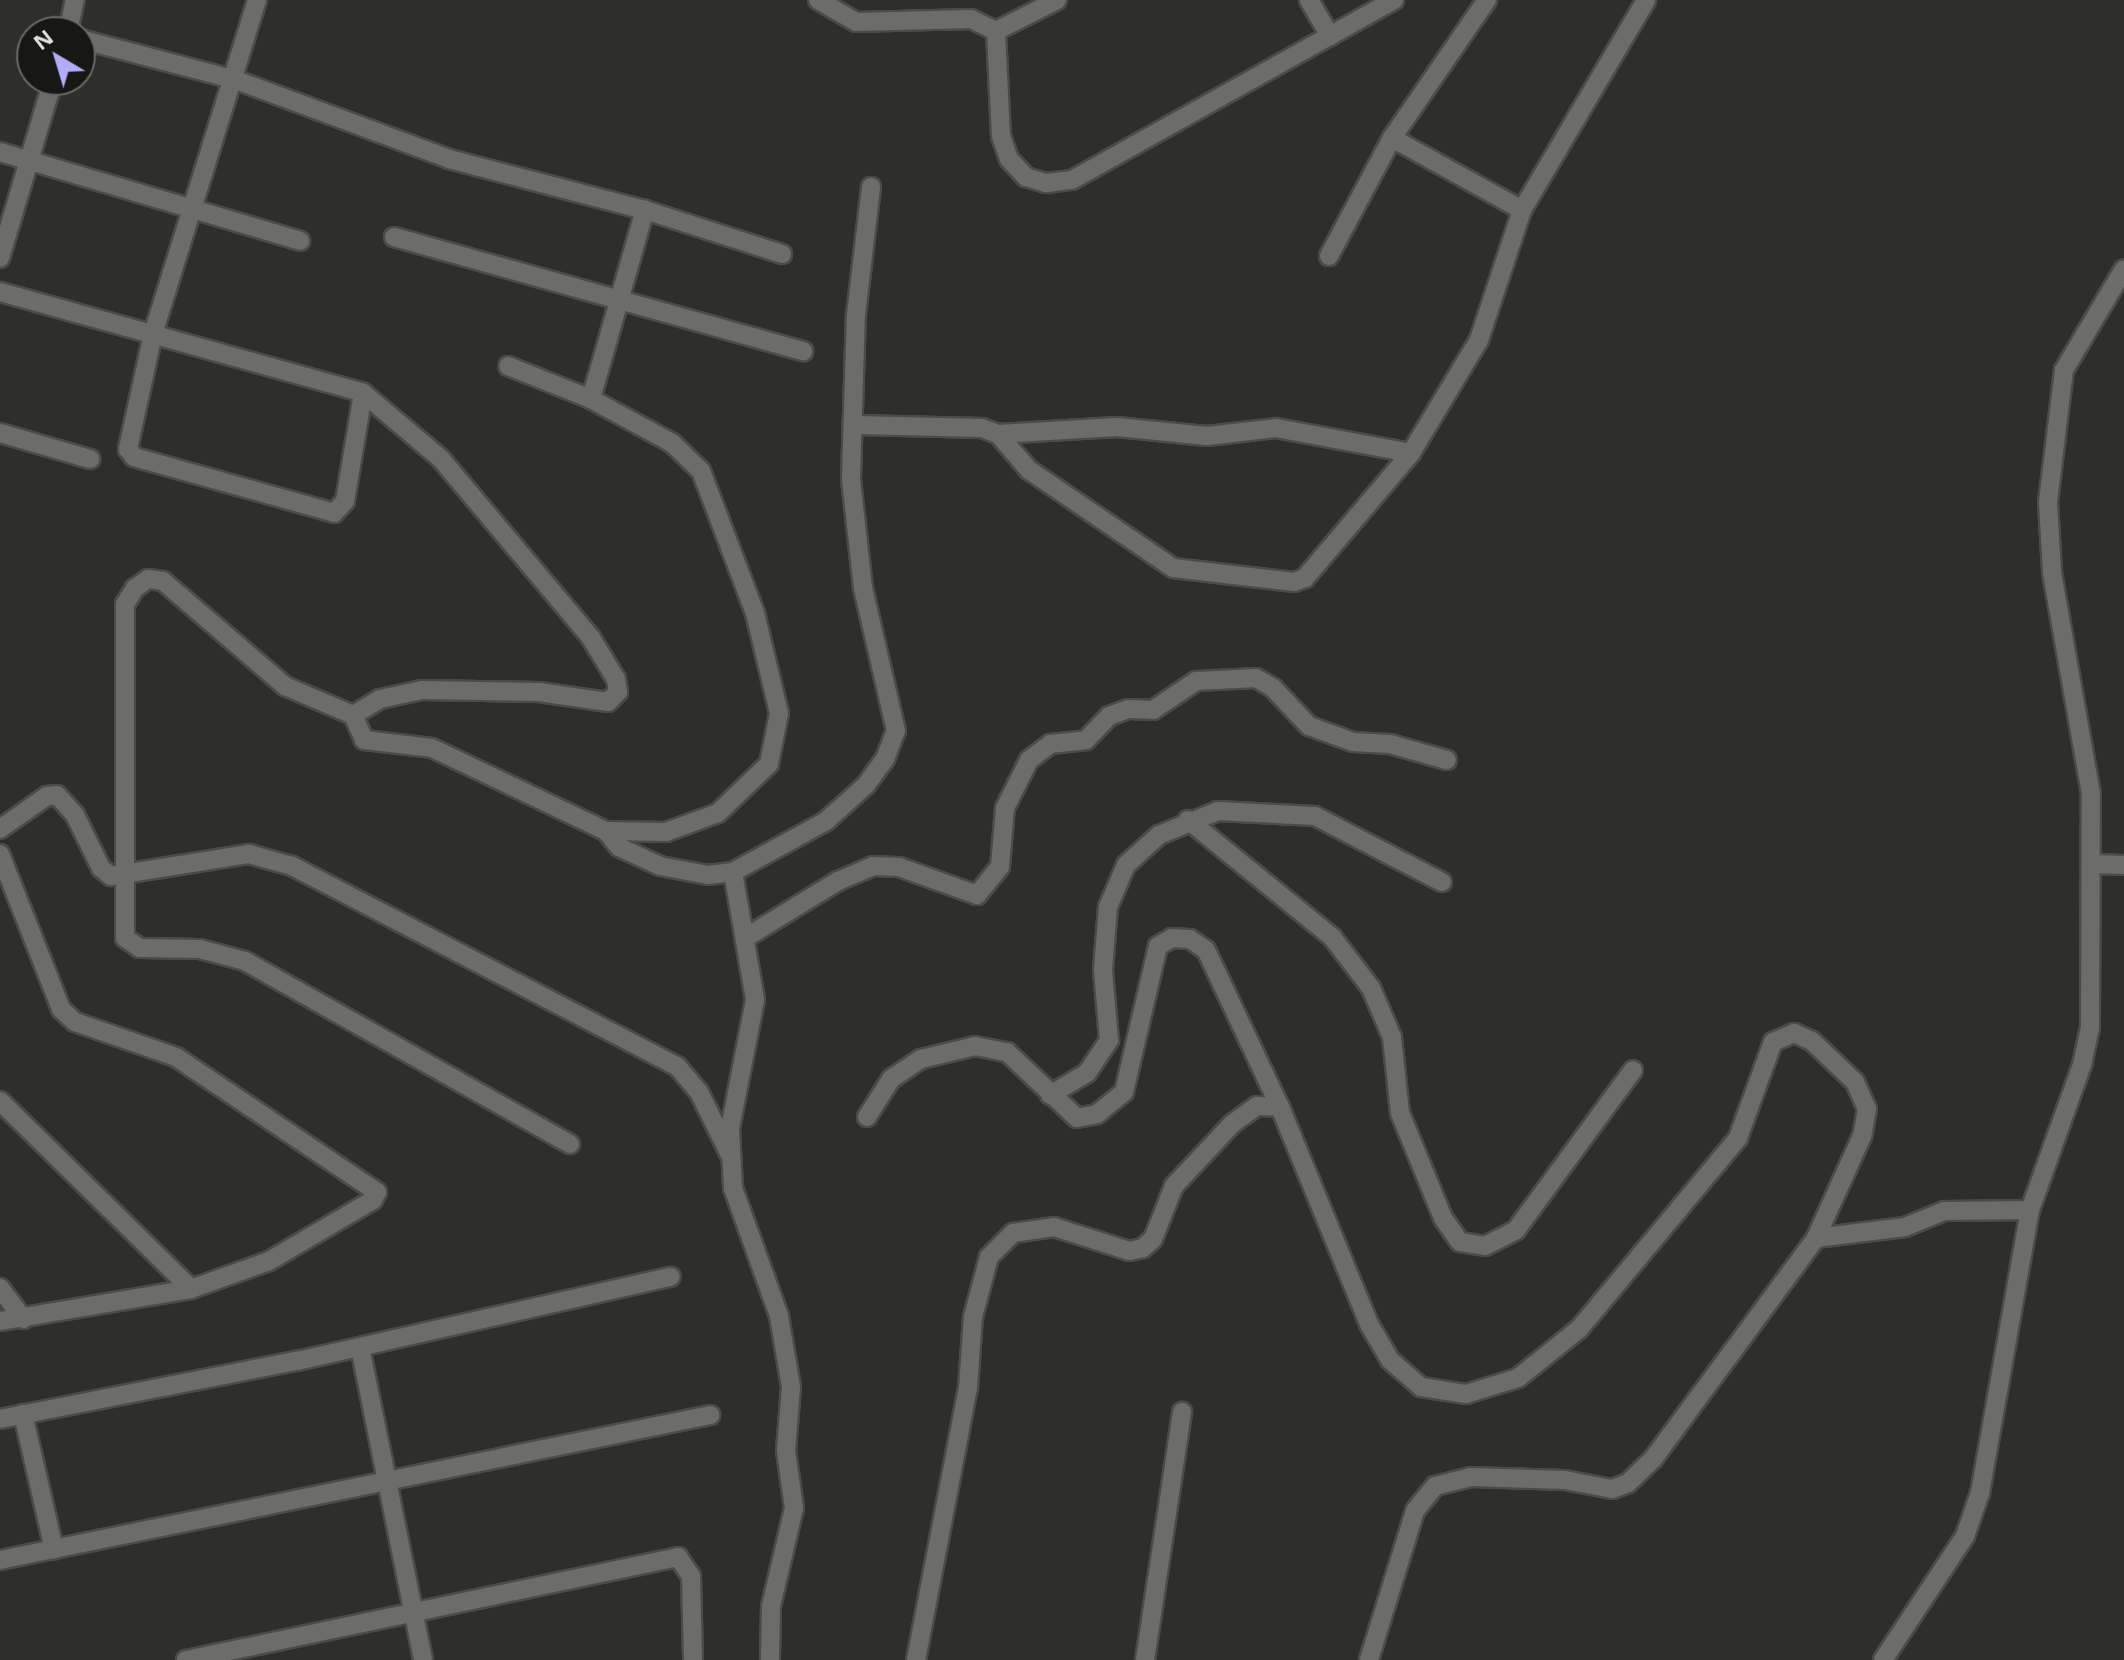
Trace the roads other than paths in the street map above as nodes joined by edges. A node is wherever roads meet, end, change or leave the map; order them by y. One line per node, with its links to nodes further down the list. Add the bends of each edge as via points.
1 (257, 0): 11 (street)
2 (818, 0): 8 (street, via 856,22 971,19)
3 (1057, 0): 8 (street)
4 (1309, 0): 9 (street)
5 (1394, 0): 9 (street)
6 (1487, 0): 13 (street)
7 (1646, 0): 19 (street)
8 (996, 31): 9 (street, via 1001,136 1009,159 1026,177 1046,183 1072,180)
9 (1330, 36)
10 (96, 43): 11 (street)
11 (236, 80): 17 (street); 18 (street, via 449,159)
12 (48, 96): 15 (street)
13 (1392, 138): 19 (street); 23 (street)
14 (0, 152): 15 (street)
15 (28, 160): 17 (street); 24 (street)
16 (871, 187): 33 (street, via 856,315)
17 (190, 210): 21 (street); 28 (street)
18 (645, 210): 22 (street); 27 (street)
19 (1522, 210): 36 (street, via 1479,340)
20 (394, 237): 27 (street)
21 (300, 241)
22 (782, 254)
23 (1329, 256)
24 (0, 258)
25 (2124, 269): 44 (street, via 2064,370 2048,502 2052,572 2091,794)
26 (0, 292): 28 (street)
27 (618, 297): 29 (street); 32 (street)
28 (153, 334): 31 (street); 31 (street, via 127,445 131,454 327,514 342,510 345,501)
29 (803, 351)
30 (508, 366): 32 (street)
31 (363, 393): 38 (street, via 441,459 591,638 616,679 618,692 608,702 595,703 539,692 422,690 369,702)
32 (591, 399): 42 (street, via 672,443 701,471 755,613 779,713 769,764 718,813 666,832)
33 (856, 425): 35 (street, via 982,428); 46 (street, via 851,479 863,588 896,731 866,785 826,821)
34 (0, 433): 37 (street)
35 (998, 434): 36 (street, via 1117,427 1207,436 1276,428); 36 (street, via 1029,470 1173,568 1294,582 1315,569)
36 (1411, 453)
37 (90, 459)
38 (353, 715): 42 (street, via 356,730 374,746 432,748); 47 (street, via 285,686 163,581 148,579 125,604)
39 (1447, 760): 49 (street, via 1390,744 1353,742 1309,726 1256,678 1196,681 1153,710 1128,709 1109,716 1086,740 1050,744 1029,760 1005,808 1000,867 977,895 899,867 873,866 838,881)
40 (1188, 820): 48 (street, via 1218,811 1315,816); 50 (street, via 1332,937 1371,988 1392,1037 1400,1113 1443,1218 1460,1242 1485,1246 1516,1230); 51 (street, via 1159,835 1126,865 1108,907 1103,970 1109,1040 1087,1073)
41 (0, 829): 47 (street, via 47,796 57,795 75,815 105,873)
42 (606, 831): 46 (street, via 619,847 660,866 708,875)
43 (0, 854): 61 (street, via 61,1009 75,1022 176,1057 377,1192 373,1200 269,1261)
44 (2094, 864): 45 (street); 57 (street, via 2090,1028)
45 (2124, 865)
46 (733, 872): 49 (street)
47 (123, 873): 55 (street, via 124,930 134,947 200,949 245,961); 56 (street, via 249,854 292,866 677,1066 699,1092)
48 (1442, 882)
49 (745, 938): 56 (street, via 755,1000 730,1129)
50 (1633, 1070)
51 (1050, 1095): 53 (street, via 1077,1118 1097,1114 1124,1092 1158,946 1172,938 1190,939 1206,950); 54 (street, via 1007,1052 975,1046 921,1059 891,1079)
52 (0, 1101): 61 (street)
53 (1280, 1107): 58 (street, via 1369,1324 1390,1360 1421,1387 1466,1394 1489,1390 1518,1378 1579,1329 1738,1138 1773,1042 1794,1033 1812,1041 1855,1082 1867,1109 1862,1136); 78 (street, via 1257,1106 1232,1124 1174,1186 1153,1239 1143,1248 1129,1251 1054,1227 1013,1233 989,1257 973,1317 968,1388)
54 (867, 1117)
55 (570, 1144)
56 (731, 1157): 77 (street, via 733,1188 779,1316 791,1387 786,1451 794,1508 771,1606)
57 (2030, 1210): 58 (street, via 1944,1211 1905,1227); 81 (street, via 1980,1493 1965,1536)
58 (1816, 1238): 80 (street, via 1653,1459 1628,1483 1612,1489 1565,1480 1471,1477 1450,1480 1424,1496)
59 (671, 1277): 64 (street)
60 (0, 1288): 62 (street)
61 (191, 1289): 62 (street)
62 (23, 1319): 63 (street)
63 (0, 1321)
64 (360, 1347): 66 (street); 69 (street)
65 (1182, 1412): 79 (street)
66 (23, 1414): 68 (street); 70 (street)
67 (710, 1415): 69 (street)
68 (0, 1419)
69 (387, 1482): 70 (street); 72 (street)
70 (54, 1549): 71 (street)
71 (0, 1560)
72 (413, 1612): 73 (street); 75 (street); 76 (street, via 678,1557 691,1576)
73 (226, 1654): 74 (street)
74 (186, 1660)
75 (423, 1660)
76 (693, 1660)
77 (770, 1660)
78 (916, 1660)
79 (1145, 1660)
80 (1369, 1660)
81 (1883, 1660)

